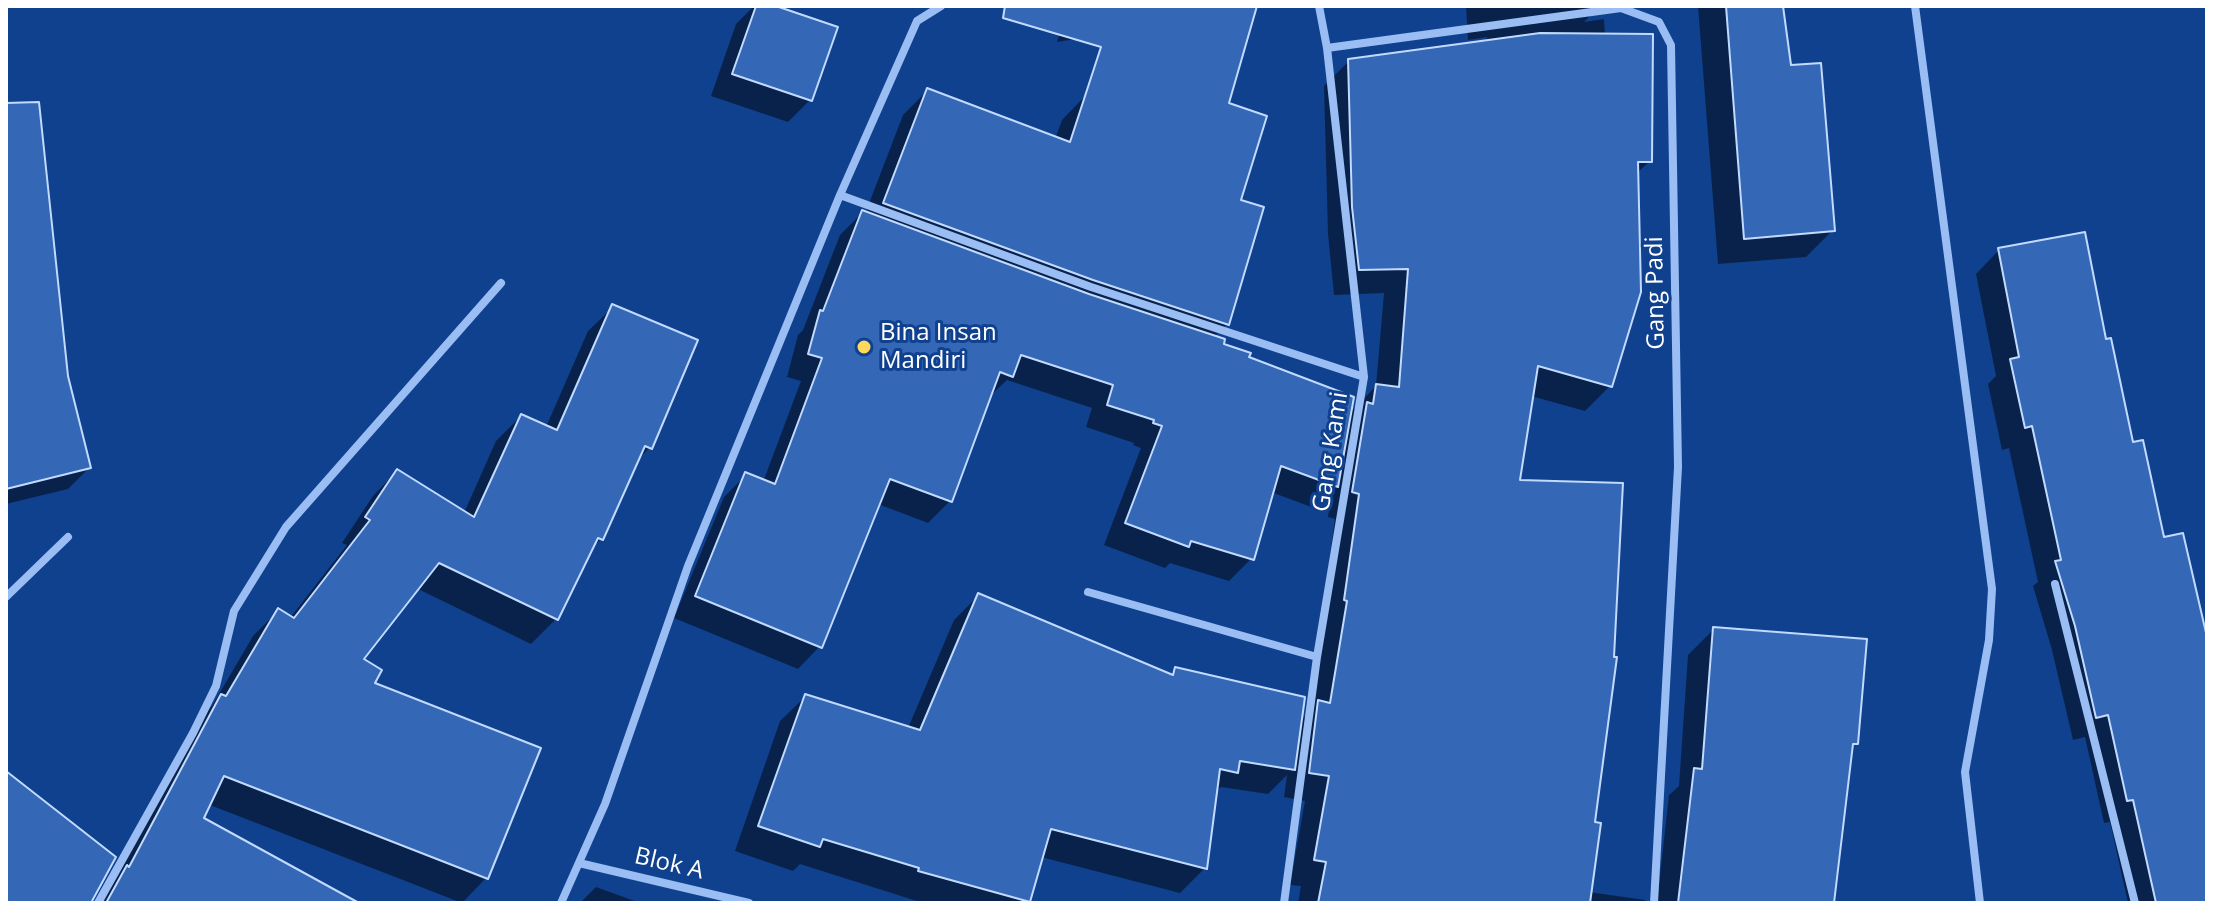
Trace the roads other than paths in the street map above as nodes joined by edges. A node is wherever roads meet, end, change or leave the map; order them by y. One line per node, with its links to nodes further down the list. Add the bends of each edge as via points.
1 (941, 6): 5 (street, via 917,21)
2 (1319, 6): 4 (street, Gang Kami)
3 (1915, 6): 19 (street, via 1992,589 1989,640 1965,772)
4 (1327, 48): 7 (street, Gang Kami); 18 (street, Gang Padi, via 1621,8 1659,22 1671,45 1678,467)
5 (840, 195): 7 (street, via 1091,287); 13 (street, via 688,566 605,804)
6 (501, 283): 14 (street, via 286,527 234,611 216,686)
7 (1364, 377): 12 (street, Gang Kami)
8 (68, 537): 11 (street)
9 (2055, 584): 20 (street)
10 (1088, 592): 12 (street)
11 (6, 597)
12 (1317, 657): 17 (street, Gang Kami)
13 (579, 863): 15 (street); 16 (street, Blok A)
14 (98, 903)
15 (561, 903)
16 (749, 903)
17 (1284, 903)
18 (1654, 903)
19 (1980, 903)
20 (2135, 903)

